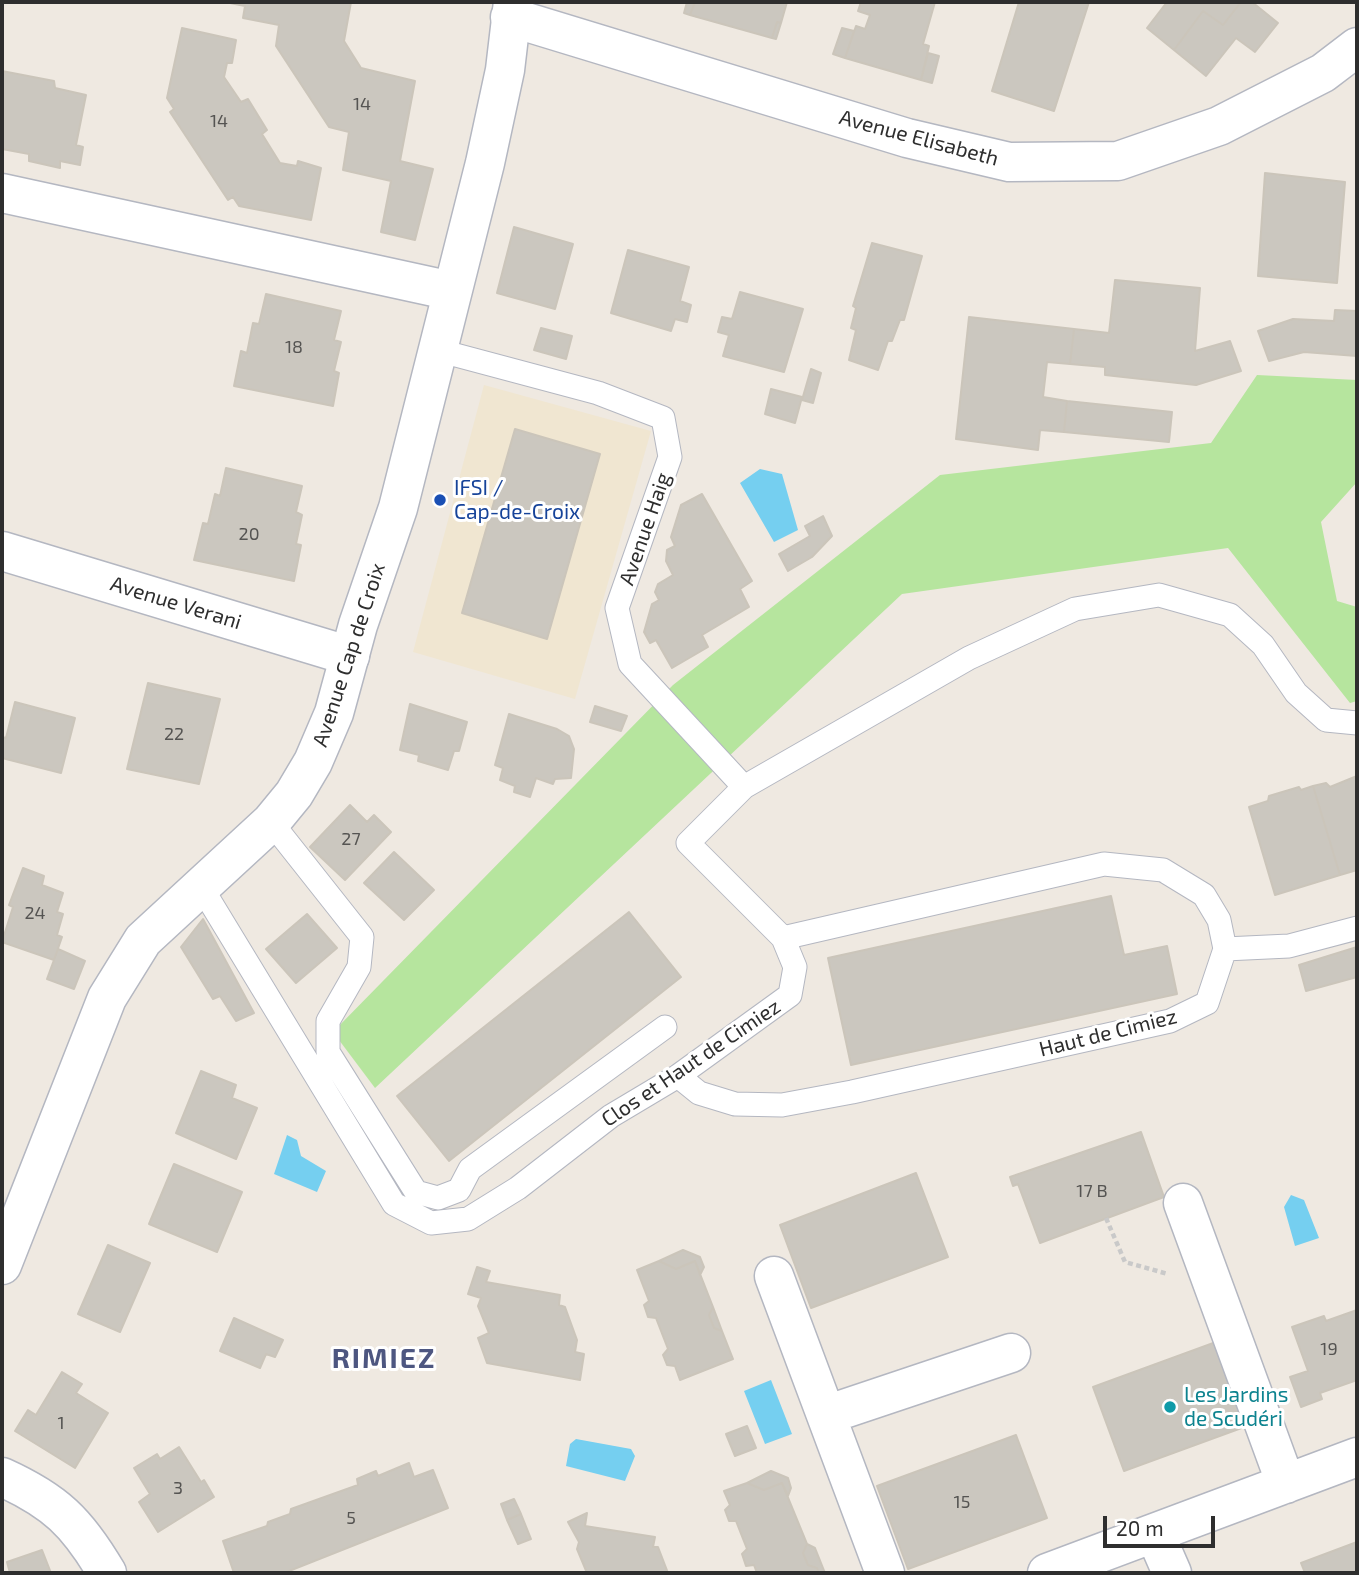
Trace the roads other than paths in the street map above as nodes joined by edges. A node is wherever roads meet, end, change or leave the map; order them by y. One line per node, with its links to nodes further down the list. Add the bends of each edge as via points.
1 (512, 9): 2 (street, Avenue Elisabeth, via 907,138 1009,162 1118,161 1219,126 1323,73); 4 (street, Avenue Cap de Croix, via 505,69)
2 (1357, 47)
3 (2, 193): 4 (street)
4 (452, 291): 5 (street, Avenue Cap de Croix)
5 (437, 349): 7 (street, Avenue Cap de Croix, via 398,508); 9 (lane, Avenue Haig, via 598,393 663,418 670,457 617,608 630,664)
6 (2, 551): 7 (street, Avenue Verani)
7 (350, 656): 10 (street, Avenue Cap de Croix, via 334,713 313,762)
8 (1357, 723): 9 (lane, Clos et Haut de Cimiez, via 1326,720 1296,693 1263,645 1230,615 1159,595 1075,609 1016,636 969,658)
9 (744, 787): 13 (lane, Clos et Haut de Cimiez, via 688,843)
10 (271, 822): 11 (street, Avenue Cap de Croix); 15 (lane, via 362,937 359,967 328,1021 328,1052 416,1192 438,1198 459,1190 470,1169)
11 (200, 885): 16 (lane, Clos et Haut de Cimiez, via 394,1204 431,1223 468,1219 518,1188 611,1116); 18 (street, Avenue Cap de Croix, via 143,940 107,998)
12 (1357, 928): 14 (lane, via 1289,946)
13 (783, 938): 14 (lane, via 1104,864 1163,870 1204,895 1219,920); 16 (lane, Clos et Haut de Cimiez, via 795,967 790,995)
14 (1225, 949): 16 (lane, Haut de Cimiez, via 1206,1003 1170,1021 782,1105 735,1104 699,1093)
15 (665, 1027)
16 (678, 1076)
17 (1184, 1203): 24 (street)
18 (2, 1265)
19 (774, 1276): 21 (street)
20 (1011, 1353): 21 (street)
21 (826, 1415): 28 (street)
22 (1357, 1457): 24 (street)
23 (2, 1477): 27 (street, via 38,1493 65,1513)
24 (1286, 1484): 25 (street)
25 (1155, 1534): 26 (street); 30 (street)
26 (1100, 1564): 29 (street)
27 (107, 1573)
28 (885, 1573)
29 (1047, 1573)
30 (1172, 1573)

